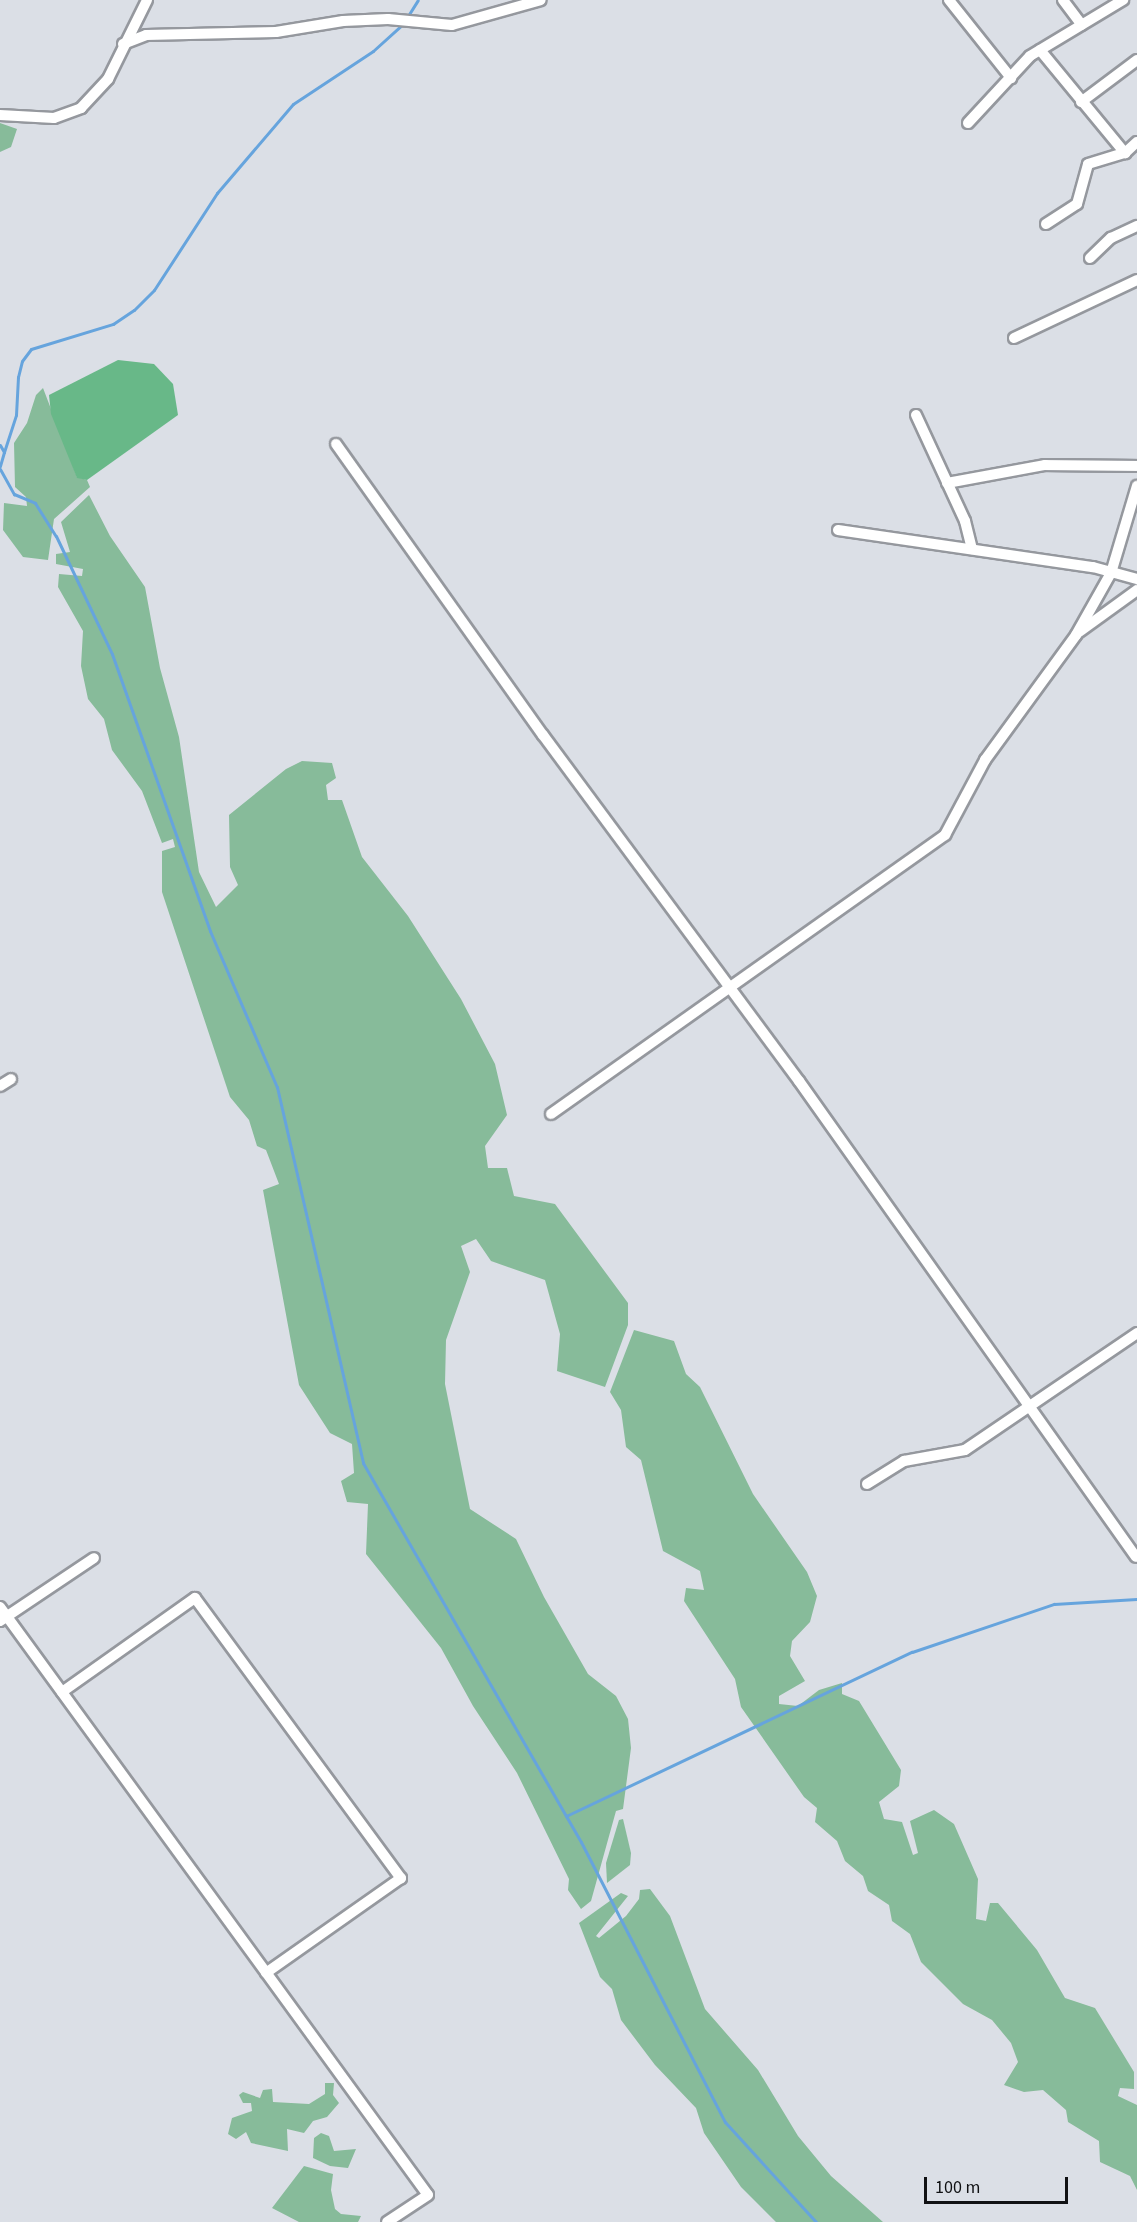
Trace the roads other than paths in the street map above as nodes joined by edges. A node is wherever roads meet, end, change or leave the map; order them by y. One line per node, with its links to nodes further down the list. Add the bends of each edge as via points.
1 (147, 0): 7 (street)
2 (541, 0): 7 (street, via 452,25 343,21 276,32 146,35)
3 (949, 0): 10 (street)
4 (1063, 0): 6 (street)
5 (1123, 0): 6 (street)
6 (1082, 25): 8 (street)
7 (123, 44): 12 (street, via 108,79 81,108 54,118)
8 (1040, 50): 10 (street); 11 (street)
9 (1137, 60): 11 (street)
10 (1011, 78): 13 (street)
11 (1081, 102): 15 (street)
12 (0, 115)
13 (968, 123)
14 (1137, 142): 15 (street)
15 (1125, 153): 16 (street, via 1088,164 1077,204)
16 (1046, 224)
17 (1137, 226): 18 (street, via 1112,238)
18 (1090, 258)
19 (1135, 283): 20 (street)
20 (1014, 338)
21 (916, 416): 24 (street)
22 (336, 444): 32 (street)
23 (1137, 466): 24 (street, via 1045,465)
24 (947, 483): 27 (street, via 965,521)
25 (1137, 486): 28 (street)
26 (838, 530): 27 (street)
27 (972, 549): 28 (street)
28 (1111, 573): 29 (street); 31 (street)
29 (1137, 579)
30 (1137, 590): 31 (street)
31 (1076, 635): 32 (street, via 985,760 945,835)
32 (730, 990): 35 (street); 37 (street)
33 (10, 1079): 34 (street)
34 (0, 1086)
35 (550, 1114)
36 (1137, 1333): 37 (street)
37 (1029, 1407): 38 (street, via 965,1450 904,1461); 39 (street)
38 (867, 1484)
39 (1136, 1557)
40 (94, 1558): 42 (street)
41 (0, 1607): 42 (street)
42 (3, 1619): 43 (street)
43 (62, 1692): 44 (street); 44 (street, via 195,1598 401,1878)
44 (266, 1973): 45 (street, via 428,2195)
45 (387, 2222)

